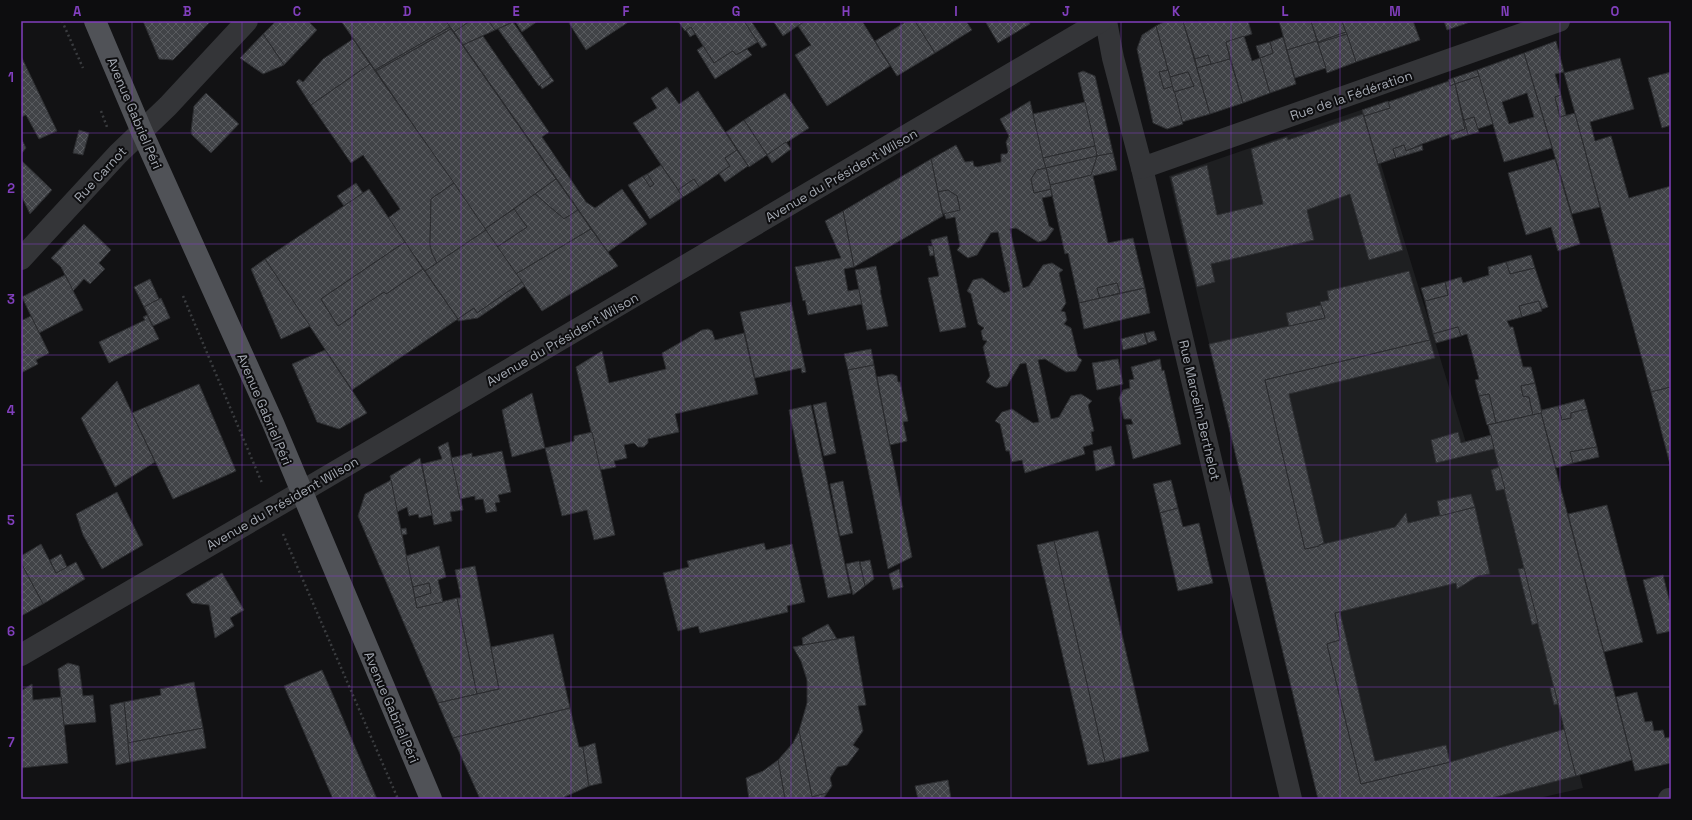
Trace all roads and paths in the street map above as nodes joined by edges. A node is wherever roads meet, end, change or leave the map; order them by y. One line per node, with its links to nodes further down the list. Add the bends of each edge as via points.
1 (62, 21): 7 (path)
2 (95, 21): 9 (main road, Avenue Gabriel Péri)
3 (247, 21): 9 (street, Rue Carnot)
4 (1101, 21): 14 (street, Avenue du Président Wilson)
5 (1106, 21): 11 (street, Rue Marcelin Berthelot, via 1113,58)
6 (1559, 21): 11 (street, Rue de la Fédération)
7 (83, 69)
8 (101, 110): 10 (path)
9 (142, 132): 10 (street, Rue Carnot); 14 (main road, Avenue Gabriel Péri)
10 (118, 154): 12 (street, Rue Carnot)
11 (1142, 168): 19 (street, Rue Marcelin Berthelot)
12 (21, 259)
13 (183, 295): 15 (path)
14 (301, 492): 15 (street, Avenue du Président Wilson); 18 (main road, Avenue Gabriel Péri)
15 (272, 509): 16 (street, Avenue du Président Wilson); 17 (path)
16 (21, 655)
17 (398, 799)
18 (431, 799)
19 (1291, 799)

